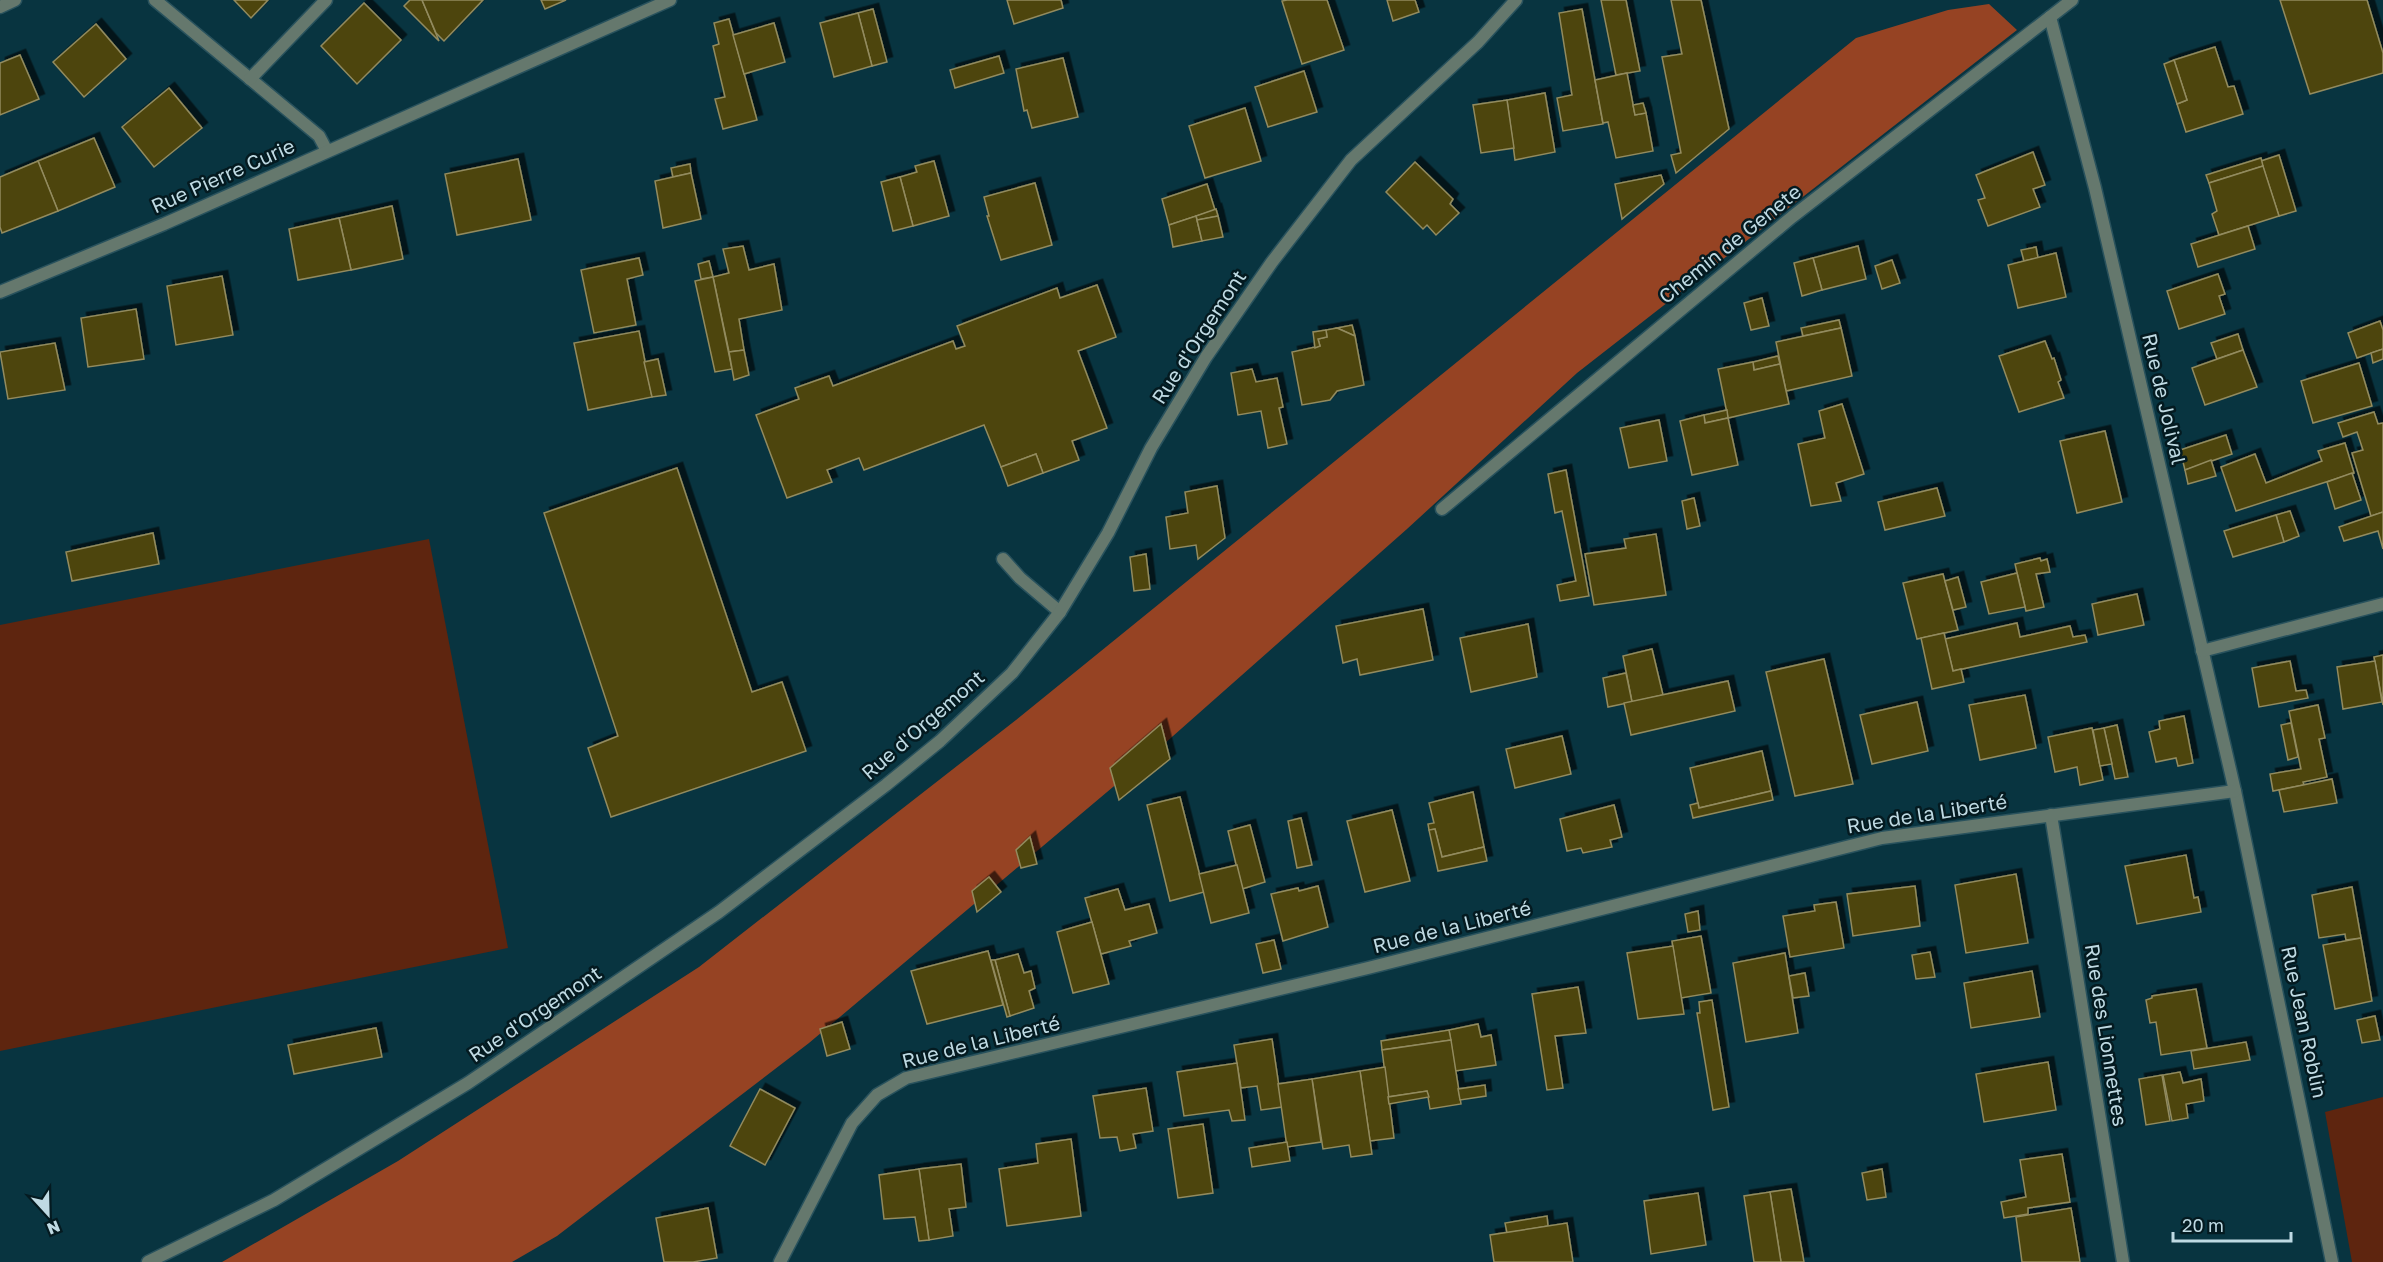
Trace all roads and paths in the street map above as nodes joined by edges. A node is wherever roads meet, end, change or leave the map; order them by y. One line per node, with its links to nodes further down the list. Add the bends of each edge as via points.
1 (15, 0): 7 (street)
2 (155, 0): 9 (street)
3 (326, 0): 9 (street)
4 (670, 0): 10 (street, Rue Pierre Curie)
5 (1516, 0): 15 (street, Rue d'Orgemont, via 1478,42 1351,160 1272,262 1206,357)
6 (2072, 0): 8 (street, Chemin de Genete)
7 (0, 7)
8 (2050, 17): 12 (street, Chemin de Genete, via 1792,217); 16 (street, Rue de Jolival, via 2095,188)
9 (250, 79): 10 (street, via 319,136)
10 (327, 151): 11 (street, Rue Pierre Curie, via 164,224)
11 (1, 289)
12 (1442, 509)
13 (1003, 559): 15 (street)
14 (2383, 604): 16 (street)
15 (1060, 612): 19 (street, Rue d'Orgemont, via 1012,673 939,741 719,912 468,1083 274,1200)
16 (2202, 651): 17 (street, Rue de Jolival)
17 (2235, 791): 18 (street, Rue de la Liberté); 22 (street, Rue Jean Roblin)
18 (2051, 815): 20 (street, Rue de la Liberté, via 1882,838 1368,969 906,1078 877,1095 852,1123); 21 (street, Rue des Lionnettes)
19 (148, 1262)
20 (780, 1262)
21 (2123, 1262)
22 (2332, 1262)

